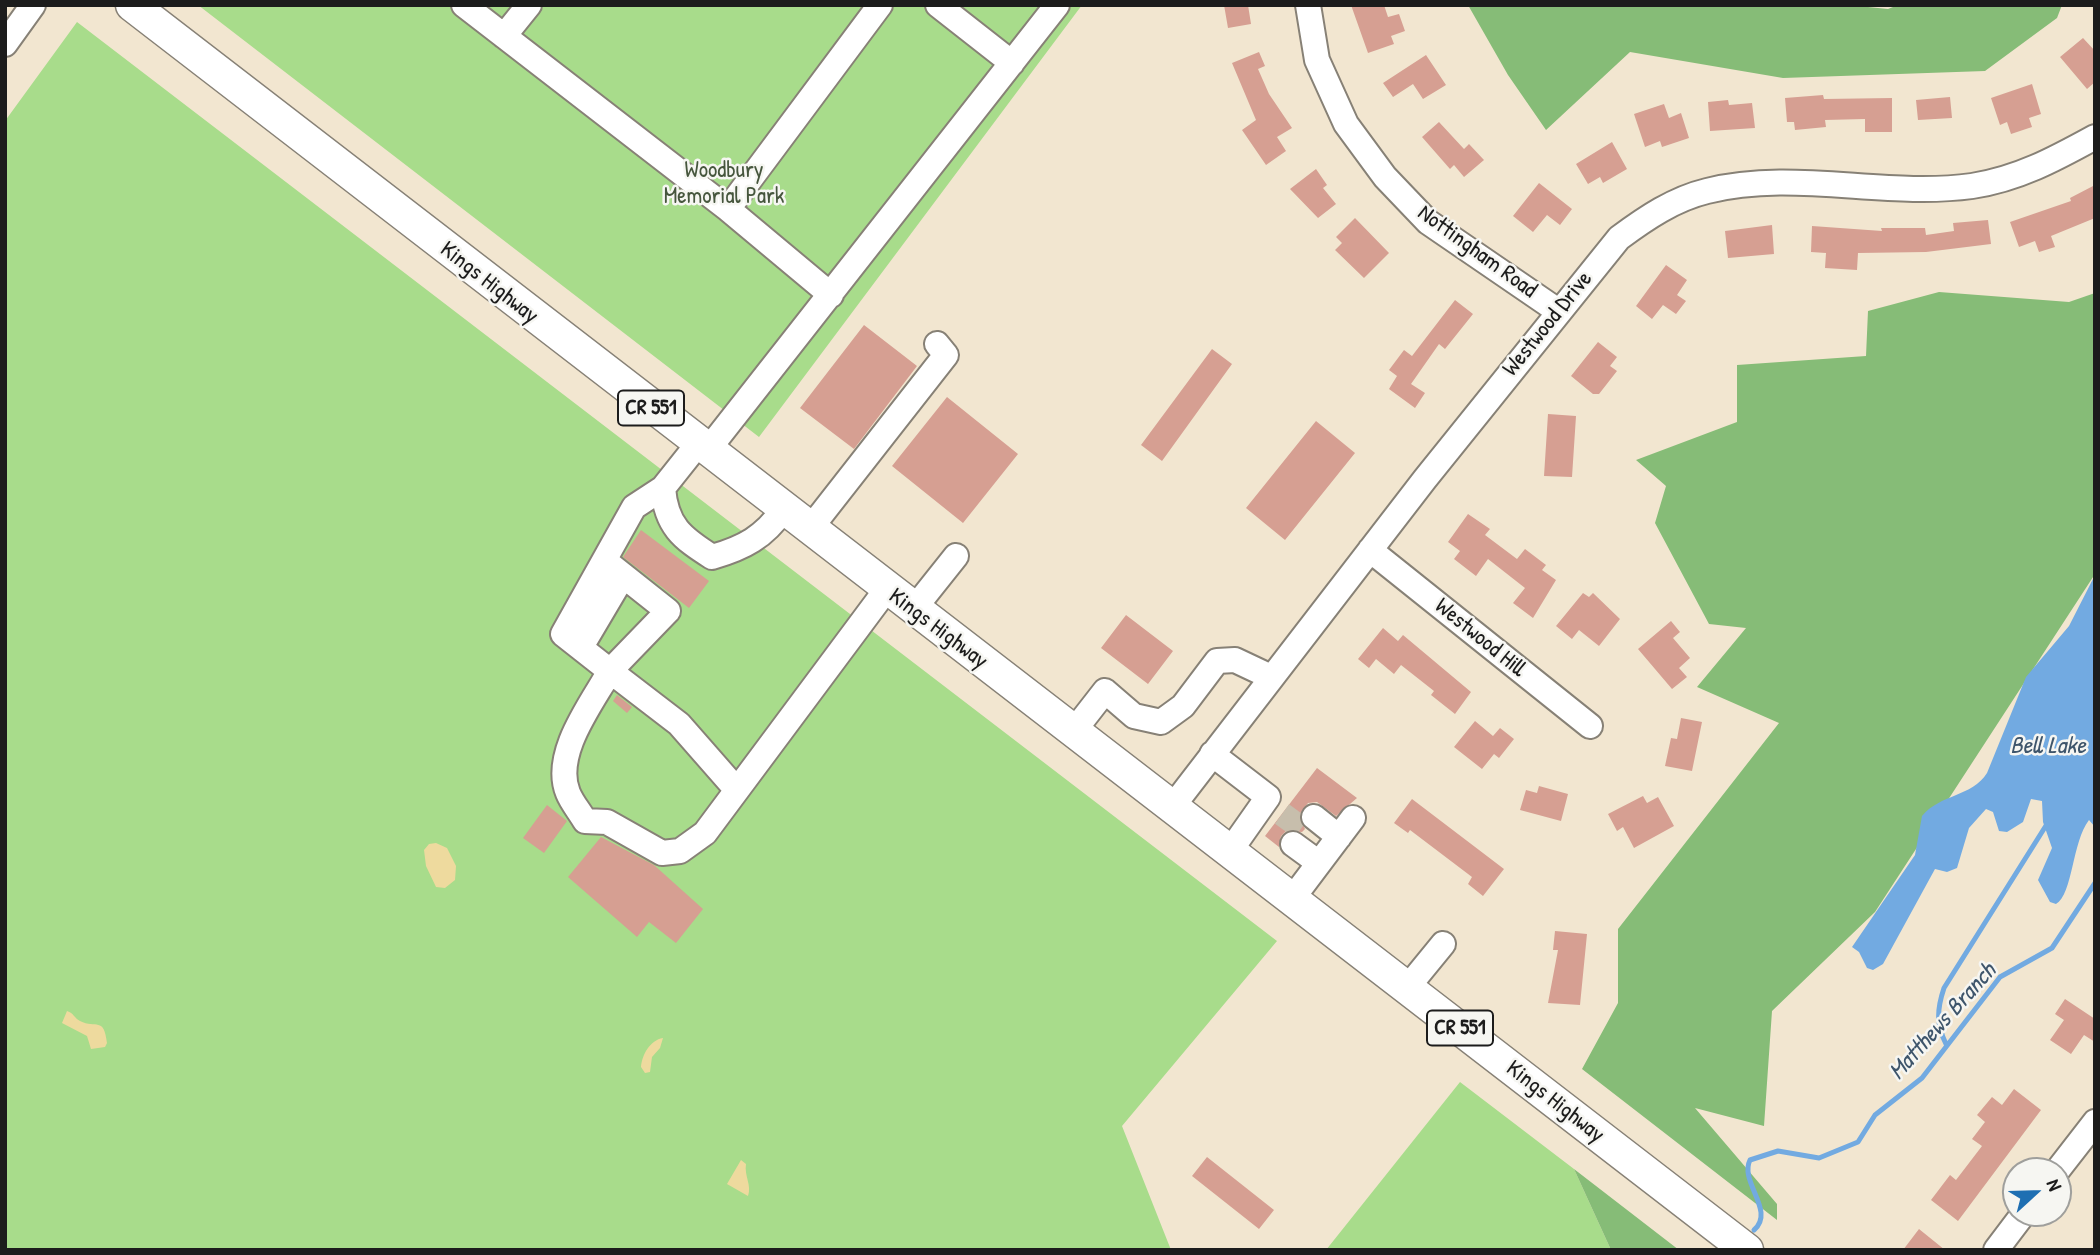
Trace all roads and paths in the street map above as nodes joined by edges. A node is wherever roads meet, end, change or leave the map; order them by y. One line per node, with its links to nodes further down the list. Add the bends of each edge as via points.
1 (33, 5): 10 (street)
2 (132, 5): 17 (main road, Kings Highway / CR 551)
3 (464, 5): 9 (street)
4 (528, 5): 9 (street)
5 (880, 5): 13 (street)
6 (938, 5): 11 (street)
7 (1057, 5): 11 (street)
8 (1307, 5): 15 (street, Nottingham Road, via 1317,60 1346,124 1385,177 1428,222)
9 (505, 36): 13 (street)
10 (5, 44)
11 (1012, 63): 14 (street)
12 (2095, 137): 15 (street, Westwood Drive, via 2031,172 1973,186 1755,184 1707,191 1658,210 1619,238)
13 (728, 209): 14 (street)
14 (831, 295): 17 (street)
15 (1558, 311): 21 (street, Westwood Drive)
16 (937, 344): 20 (street, via 946,355)
17 (702, 447): 18 (street); 19 (main road, Kings Highway / CR 551)
18 (663, 488): 19 (street, via 664,511 685,540 712,557 744,548 770,528); 23 (street, via 634,507)
19 (783, 510): 20 (main road, Kings Highway / CR 551)
20 (809, 530): 24 (main road, Kings Highway / CR 551)
21 (1370, 550): 27 (street, Westwood Drive); 28 (street, Westwood Hill)
22 (956, 556): 25 (street)
23 (614, 568): 26 (street, via 563,634); 26 (street, via 668,611)
24 (886, 590): 25 (main road, Kings Highway / CR 551); 31 (street)
25 (913, 610): 29 (main road, Kings Highway / CR 551)
26 (610, 671): 31 (street, via 679,724); 31 (street, via 571,745 565,770 568,791 585,821 607,822 662,853 680,851 705,833)
27 (1271, 677): 29 (street, via 1235,660 1217,661 1183,706 1161,722 1134,716 1105,691); 30 (street, Westwood Drive)
28 (1590, 726)
29 (1073, 732): 32 (main road, Kings Highway / CR 551)
30 (1212, 754): 32 (street, Westwood Drive); 34 (street, via 1271,810)
31 (736, 789)
32 (1173, 806): 34 (main road, Kings Highway / CR 551)
33 (1335, 842): 33 (street, via 1303,830); 35 (street)
34 (1230, 851): 35 (main road, Kings Highway / CR 551)
35 (1292, 899): 37 (main road, Kings Highway / CR 551)
36 (1443, 944): 37 (street)
37 (1407, 988): 41 (main road, Kings Highway / CR 551)
38 (2095, 1122): 39 (street)
39 (2068, 1157)
40 (2013, 1227): 42 (street)
41 (1747, 1250)
42 (1996, 1250)

